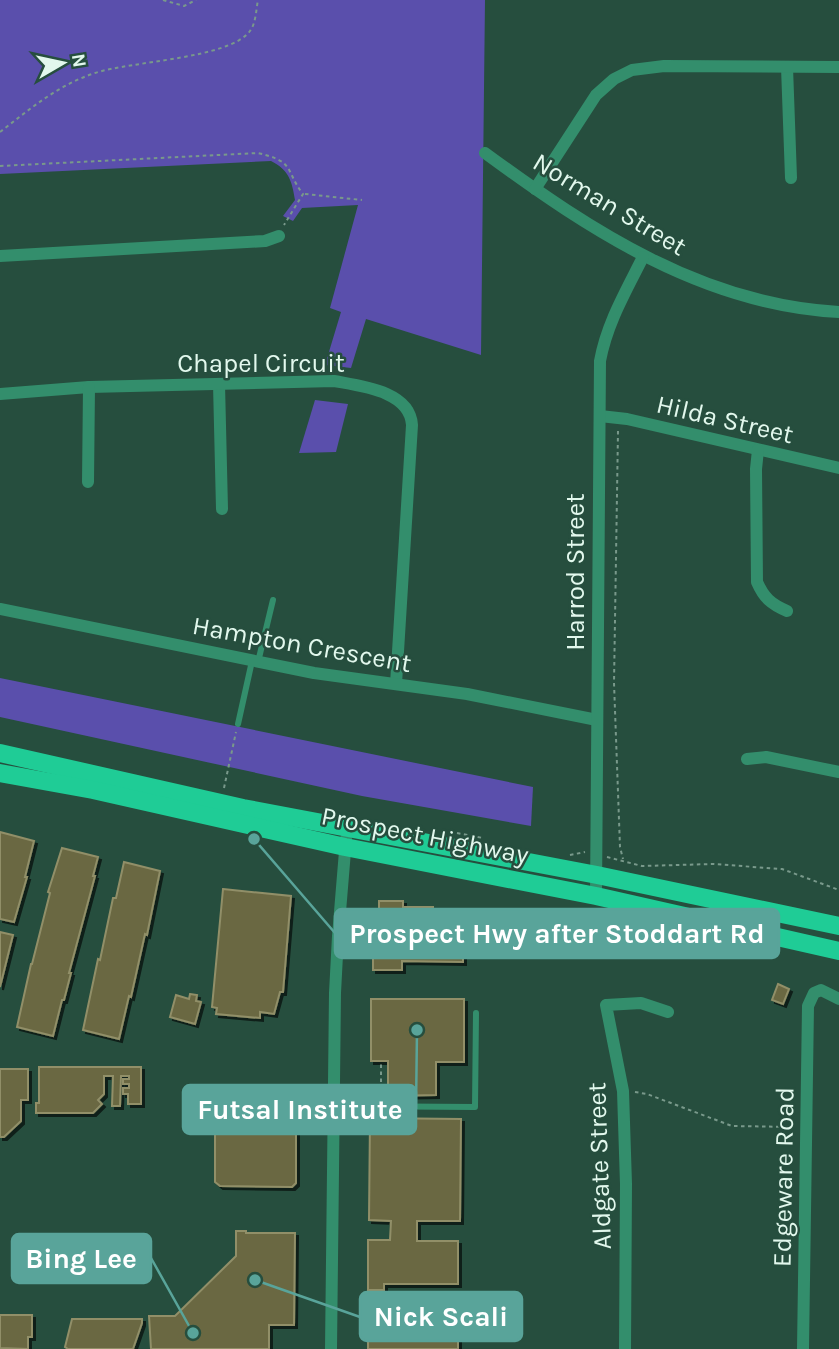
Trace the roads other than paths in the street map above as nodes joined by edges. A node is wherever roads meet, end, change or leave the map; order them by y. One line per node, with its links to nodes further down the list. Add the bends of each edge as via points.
1 (787, 67): 2 (street); 4 (street); 5 (street, via 664,66 623,74 596,95)
2 (839, 67)
3 (485, 153): 5 (street, Norman Street)
4 (791, 178)
5 (535, 189): 8 (street, Norman Street)
6 (279, 236): 7 (street, via 264,241)
7 (0, 256)
8 (643, 257): 9 (street, Norman Street, via 755,300); 13 (street, Harrod Street, via 603,342)
9 (839, 312)
10 (219, 384): 11 (street, Chapel Circuit); 17 (street); 22 (street, Chapel Circuit, via 334,382 389,395 408,409 412,425)
11 (89, 387): 12 (street, Chapel Circuit); 16 (street)
12 (0, 394)
13 (600, 416): 14 (street, Hilda Street); 23 (street, Harrod Street)
14 (758, 450): 15 (street, Hilda Street); 20 (street, via 757,582 763,596)
15 (839, 468)
16 (88, 482)
17 (222, 509)
18 (273, 600): 21 (lane)
19 (0, 609): 21 (street, Hampton Crescent)
20 (787, 611)
21 (255, 661): 22 (street, Hampton Crescent); 24 (lane)
22 (396, 684): 23 (street, Hampton Crescent)
23 (597, 720): 31 (street, Harrod Street)
24 (238, 724)
25 (0, 754): 29 (main road, Prospect Highway)
26 (747, 759): 27 (street, via 766,757)
27 (839, 772)
28 (0, 773): 30 (main road, Prospect Highway)
29 (348, 828): 30 (street); 31 (main road, Prospect Highway)
30 (345, 847): 32 (main road, Prospect Highway); 38 (street, via 337,948)
31 (597, 876): 32 (street, Harrod Street); 33 (main road, Prospect Highway)
32 (596, 896): 34 (main road, Prospect Highway)
33 (839, 926)
34 (839, 951)
35 (839, 999): 41 (street, Edgeware Road, via 821,990 814,993 808,1006)
36 (668, 1012): 40 (street, Aldgate Street, via 641,1003 606,1005 623,1091)
37 (476, 1013): 38 (lane, via 475,1107)
38 (334, 1106): 39 (street)
39 (331, 1349)
40 (625, 1349)
41 (803, 1349)

